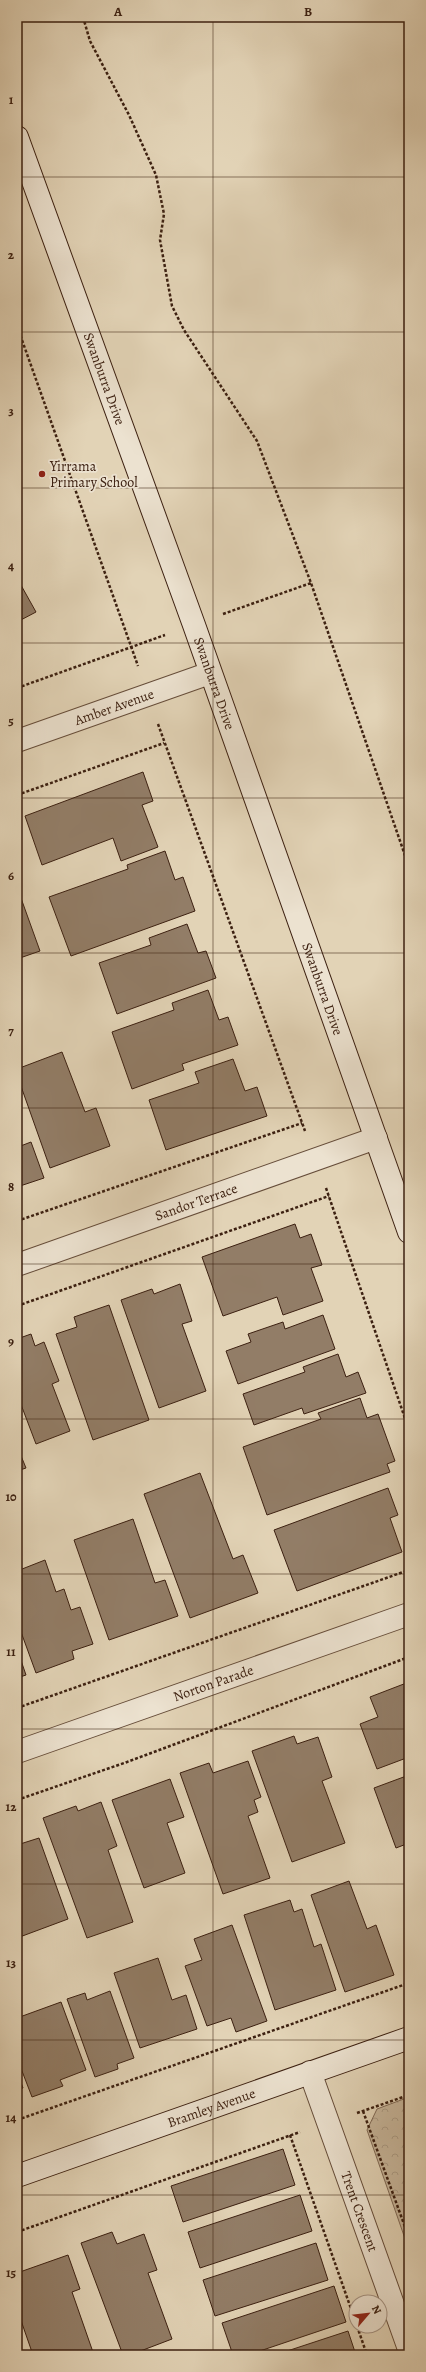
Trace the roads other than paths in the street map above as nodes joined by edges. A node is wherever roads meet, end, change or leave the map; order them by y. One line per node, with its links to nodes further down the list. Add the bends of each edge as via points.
1 (17, 137): 2 (street, Swanburra Drive)
2 (210, 673): 3 (street, Amber Avenue); 4 (street, Swanburra Drive)
3 (17, 741)
4 (376, 1138): 5 (street, Swanburra Drive); 6 (street, Sandor Terrace)
5 (409, 1232)
6 (17, 1265)
7 (409, 1614): 8 (street, Norton Parade)
8 (17, 1752)
9 (408, 2038): 10 (street, Bramley Avenue)
10 (310, 2072): 11 (street, Bramley Avenue); 12 (street, Trent Crescent)
11 (17, 2176)
12 (409, 2350)

